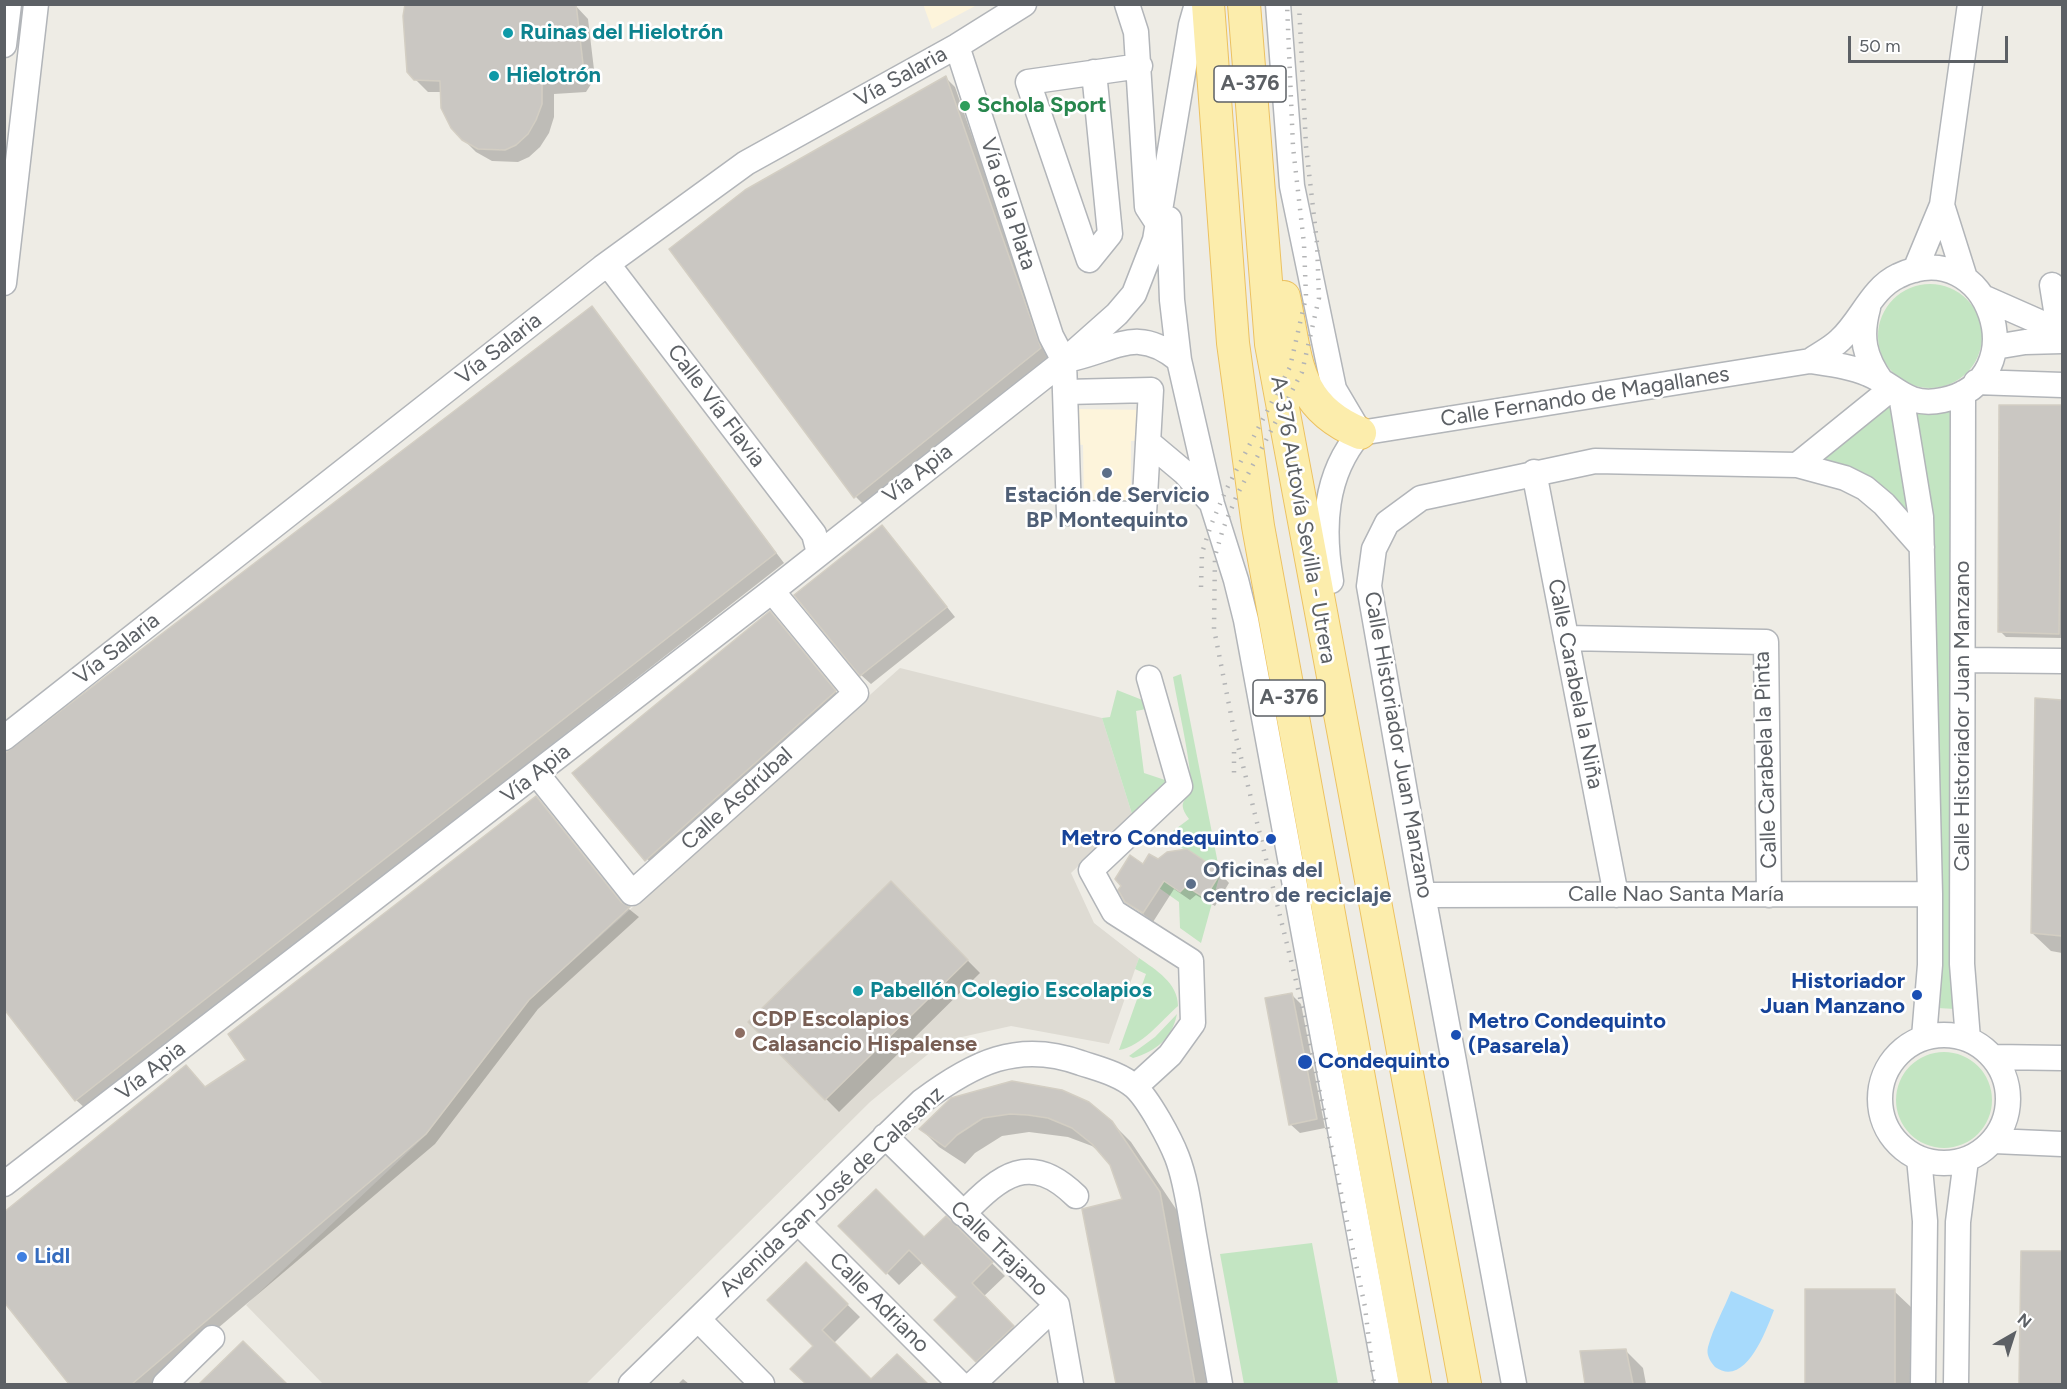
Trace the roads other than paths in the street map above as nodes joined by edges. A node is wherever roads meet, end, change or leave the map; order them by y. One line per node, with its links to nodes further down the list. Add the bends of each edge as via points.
1 (9, 4): 9 (street)
2 (36, 4): 19 (street)
3 (1024, 4): 10 (street, Vía Salaria)
4 (1127, 4): 11 (street, via 1136,32)
5 (1244, 4): 13 (main road, A-376 Autovía Sevilla - Utrera / A-376)
6 (1278, 4): 34 (street, via 1292,186 1334,389)
7 (1970, 4): 14 (street)
8 (1204, 5): 15 (street, via 1191,25 1168,168); 78 (main road, A-376 Autovía Sevilla - Utrera / A-376, via 1233,343 1258,526)
9 (4, 45)
10 (957, 46): 16 (street, Vía Salaria, via 746,163); 28 (street, Vía de la Plata, via 1051,336)
11 (1140, 66): 12 (street); 15 (street, via 1147,207)
12 (1094, 72): 12 (street, via 1028,82 1089,260 1110,234)
13 (1256, 164): 34 (main road, via 1303,384 1322,412); 46 (main road, A-376 Autovía Sevilla - Utrera / A-376, via 1271,344)
14 (1942, 205): 17 (street); 18 (street)
15 (1164, 233): 27 (street); 28 (street, Vía Apia, via 1134,294)
16 (603, 267): 40 (street, Calle Vía Flavia, via 613,271 814,534); 47 (street, Vía Salaria)
17 (1914, 270): 18 (street, via 1941,270); 22 (street, via 1880,289)
18 (1965, 278): 21 (street)
19 (4, 283)
20 (2052, 285): 23 (street, via 2056,310)
21 (1985, 298): 24 (street); 26 (street, via 1994,322)
22 (1869, 306): 29 (street, via 1840,341); 32 (street, via 1863,326 1864,346 1870,366)
23 (2062, 317)
24 (2062, 332)
25 (2062, 341): 26 (street)
26 (1995, 347): 31 (street, via 1989,366)
27 (1179, 360): 28 (street, Vía Apia, via 1155,343 1131,342); 38 (street)
28 (1064, 361): 33 (street); 40 (street, Vía Apia)
29 (1810, 361): 32 (street, via 1870,374); 34 (street, Calle Fernando de Magallanes)
30 (2062, 385): 31 (street)
31 (1970, 388): 32 (street, via 1943,400 1922,401); 43 (street, Calle Historiador Juan Manzano)
32 (1892, 389): 36 (street); 39 (street, Calle Historiador Juan Manzano, via 1921,517)
33 (1066, 392): 35 (street, via 1151,390); 35 (street, via 1069,513 1144,514)
34 (1360, 433): 46 (street, via 1338,465 1325,518 1325,550 1346,676)
35 (1148, 442): 38 (street, via 1185,473)
36 (1797, 465): 37 (street, Calle Historiador Juan Manzano, via 1595,461); 39 (street, Calle Historiador Juan Manzano, via 1845,478 1864,488 1884,504)
37 (1534, 472): 42 (street, Calle Carabela la Niña); 52 (street, Calle Historiador Juan Manzano, via 1421,498 1387,523 1374,549 1370,586 1400,786)
38 (1212, 504): 77 (street, via 1246,620)
39 (1922, 547): 49 (street, Calle Historiador Juan Manzano)
40 (819, 553): 41 (street, Vía Apia)
41 (772, 591): 48 (street, Vía Apia); 48 (street, Calle Asdrúbal, via 856,693 632,893)
42 (1566, 638): 50 (street, Calle Carabela la Niña); 51 (street, Calle Carabela la Pinta, via 1766,642)
43 (1964, 660): 44 (street); 54 (street, Calle Historiador Juan Manzano, via 1962,964)
44 (2062, 661)
45 (1149, 678): 57 (street, via 1180,786 1091,870 1114,912 1191,961 1193,1023 1170,1055)
46 (1342, 735): 79 (main road, A-376 Autovía Sevilla - Utrera / A-376)
47 (4, 738)
48 (537, 774): 63 (street, Vía Apia)
49 (1930, 894): 51 (street, Calle Nao Santa María); 53 (street, Calle Historiador Juan Manzano)
50 (1616, 895): 51 (street, Calle Nao Santa María); 52 (street, Calle Nao Santa María)
51 (1769, 895)
52 (1423, 896): 80 (street, Calle Historiador Juan Manzano)
53 (1924, 1037): 54 (street, via 1946,1034); 61 (street, via 1896,1055 1881,1084 1882,1116 1898,1145)
54 (1968, 1039): 55 (street)
55 (1994, 1058): 56 (street); 59 (street, via 2007,1084 2007,1114)
56 (2062, 1058)
57 (1135, 1087): 58 (street, Avenida San José de Calasanz, via 1115,1075 1065,1057 1026,1052 984,1062 949,1081); 76 (street, via 1177,1157)
58 (885, 1136): 65 (street, Calle Trajano); 66 (street, Avenida San José de Calasanz)
59 (1994, 1141): 60 (street); 62 (street)
60 (2062, 1144)
61 (1918, 1158): 62 (street, via 1942,1164); 81 (street, via 1925,1221)
62 (1966, 1160): 82 (street, via 1958,1222)
63 (4, 1184)
64 (1076, 1196): 65 (street, via 1045,1173 1017,1173 991,1185)
65 (963, 1214): 67 (street, Calle Trajano)
66 (798, 1222): 68 (street, Avenida San José de Calasanz); 73 (street, Calle Adriano)
67 (1057, 1305): 74 (street); 75 (street, Calle Trajano)
68 (698, 1319): 71 (street, Avenida San José de Calasanz); 72 (street)
69 (212, 1338): 70 (street)
70 (165, 1384)
71 (631, 1384)
72 (762, 1384)
73 (960, 1384)
74 (973, 1384)
75 (1071, 1384)
76 (1220, 1384)
77 (1387, 1384)
78 (1415, 1384)
79 (1466, 1384)
80 (1514, 1384)
81 (1923, 1384)
82 (1956, 1384)

